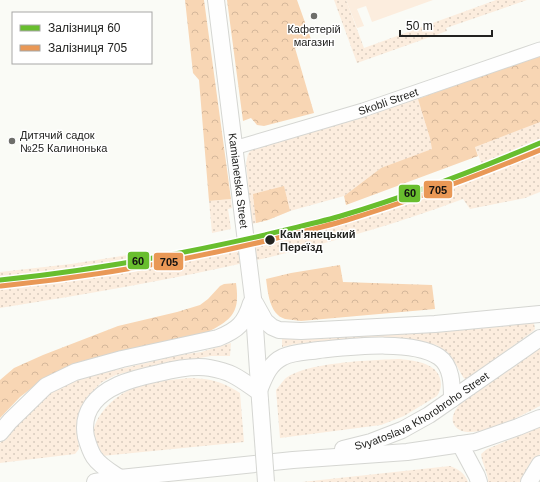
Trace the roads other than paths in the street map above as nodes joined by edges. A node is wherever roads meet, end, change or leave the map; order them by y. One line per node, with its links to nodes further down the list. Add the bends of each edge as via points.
1 (216, 0): 3 (main road, Kamianetska Street)
2 (540, 48): 3 (street, Skobli Street, via 363,110)
3 (234, 148): 4 (main road, Kamianetska Street)
4 (252, 296): 5 (main road, via 265,321 279,330 322,331 428,325); 7 (main road, Kamianetska Street); 10 (main road, via 247,316 229,334 75,372 46,386)
5 (540, 314)
6 (540, 338): 8 (main road, Svyatoslava Khorobroho Street)
7 (259, 396): 8 (main road, via 265,375 272,365 283,357 300,352 343,347 391,346 429,352 440,358 450,374); 14 (main road, via 238,376 209,367 188,367 117,385 95,400 88,412 85,431 94,457); 16 (main road, Kamianetska Street, bridge)
8 (452, 399): 12 (main road, Svyatoslava Khorobroho Street, via 402,430 371,442)
9 (540, 418): 11 (main road, Svyatoslava Khorobroho Street, via 475,442)
10 (0, 433)
11 (460, 444): 12 (main road, Svyatoslava Khorobroho Street, via 407,452); 17 (main road)
12 (293, 460): 14 (main road, Svyatoslava Khorobroho Street)
13 (540, 464): 18 (main road)
14 (118, 480): 15 (main road, Svyatoslava Khorobroho Street)
15 (95, 482)
16 (266, 482)
17 (479, 482)
18 (528, 482)

